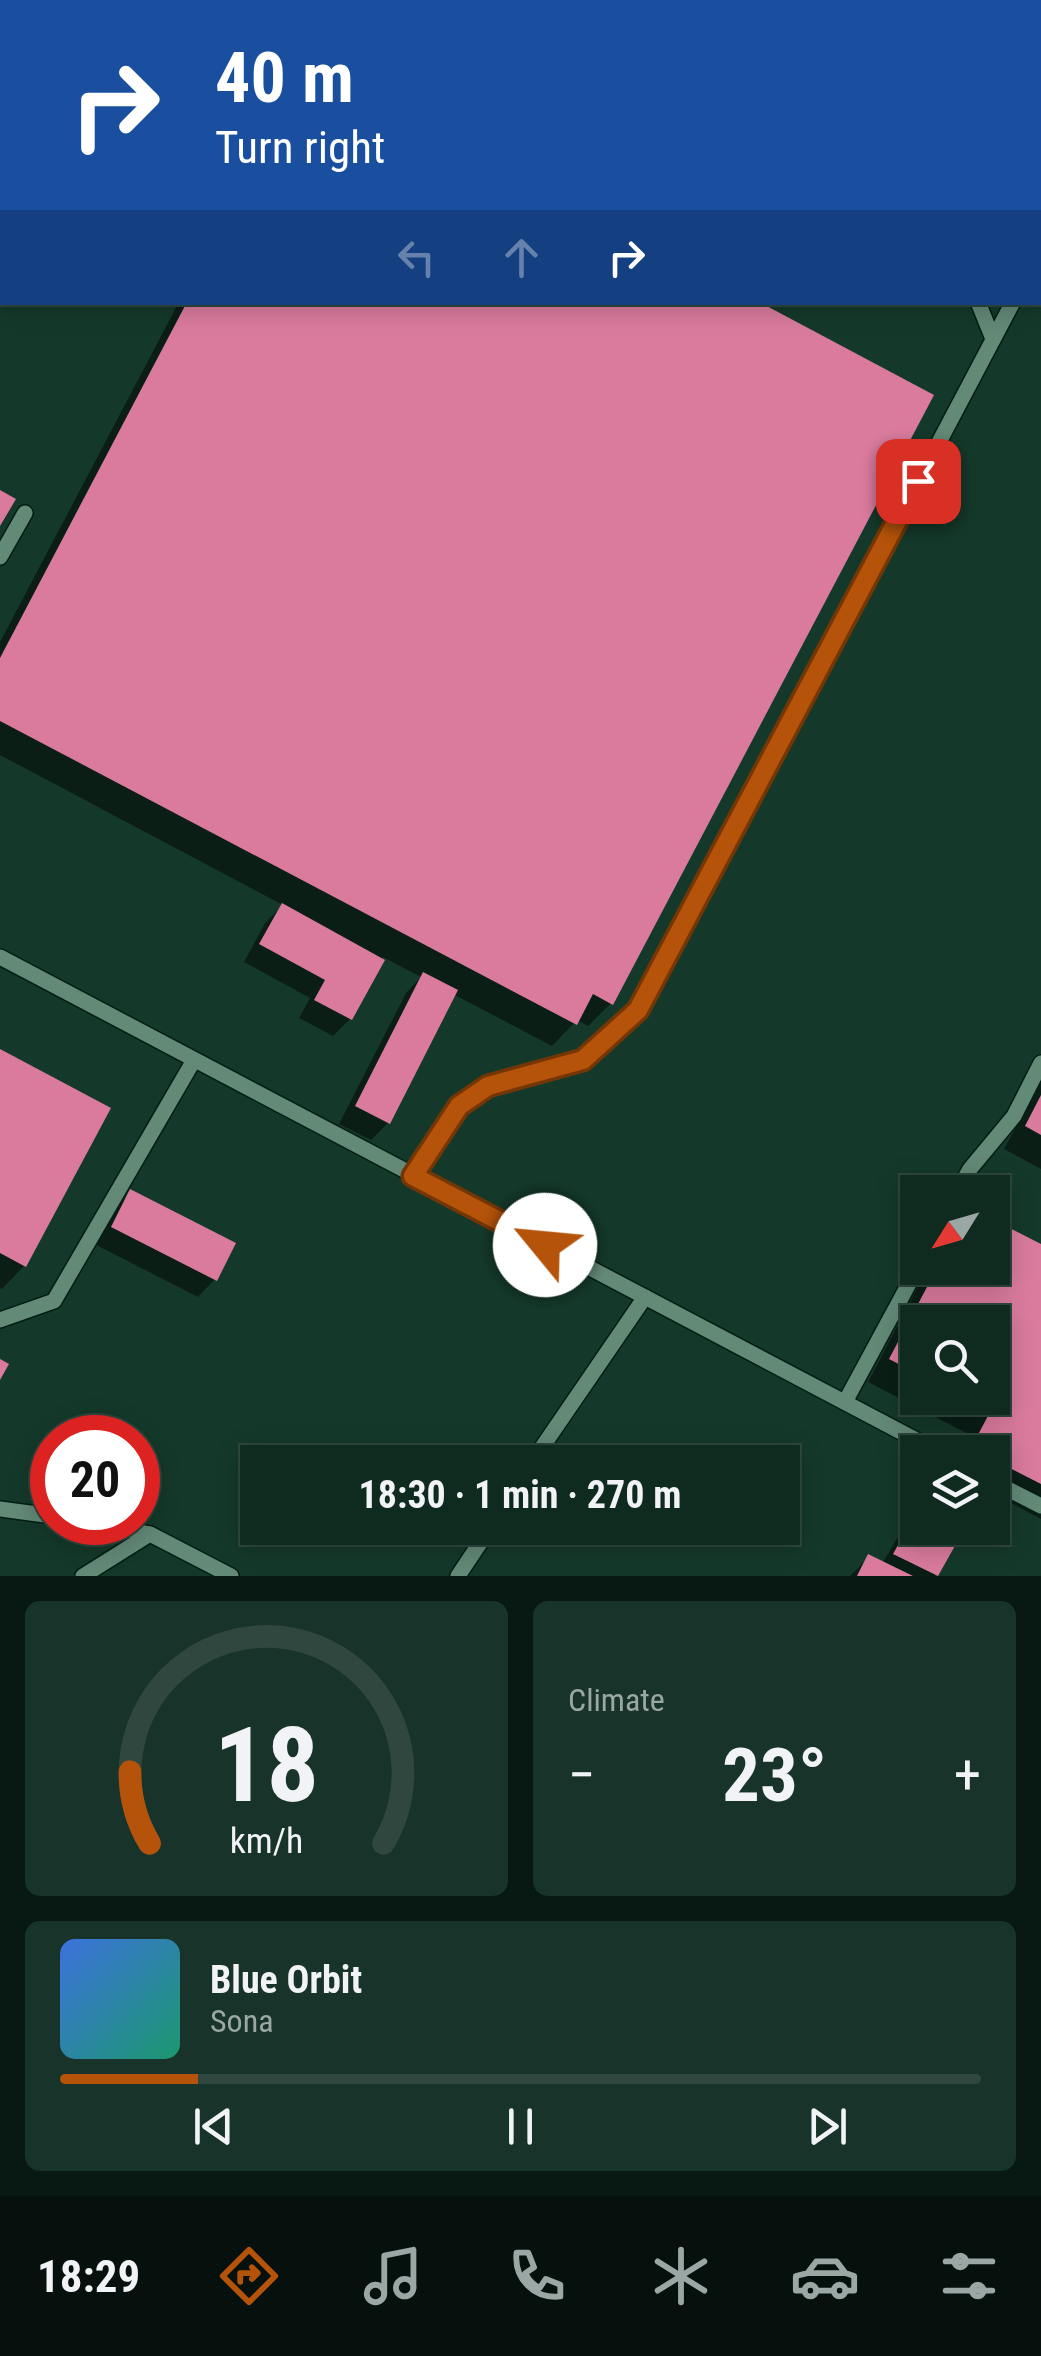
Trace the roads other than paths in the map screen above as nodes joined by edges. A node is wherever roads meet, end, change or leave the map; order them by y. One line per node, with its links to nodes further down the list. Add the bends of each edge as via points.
1 (979, 305): 3 (lane)
2 (1010, 305): 3 (lane)
3 (993, 340): 10 (lane, via 638,1010 583,1060 488,1086 459,1106)
4 (25, 513): 5 (lane)
5 (0, 557)
6 (0, 957): 7 (lane)
7 (194, 1060): 10 (lane); 13 (lane, via 54,1301)
8 (1041, 1063): 9 (lane, via 1014,1116)
9 (967, 1175)
10 (413, 1176): 12 (lane)
11 (908, 1285): 14 (lane)
12 (644, 1298): 14 (lane); 16 (lane)
13 (0, 1320)
14 (844, 1402): 15 (lane)
15 (907, 1435)
16 (544, 1445)
17 (1010, 1490): 18 (lane)
18 (1041, 1506)
19 (0, 1509): 20 (lane)
20 (30, 1513)
21 (160, 1539): 25 (lane)
22 (132, 1545): 24 (lane)
23 (479, 1545): 26 (lane)
24 (83, 1576)
25 (232, 1576)
26 (458, 1576)

